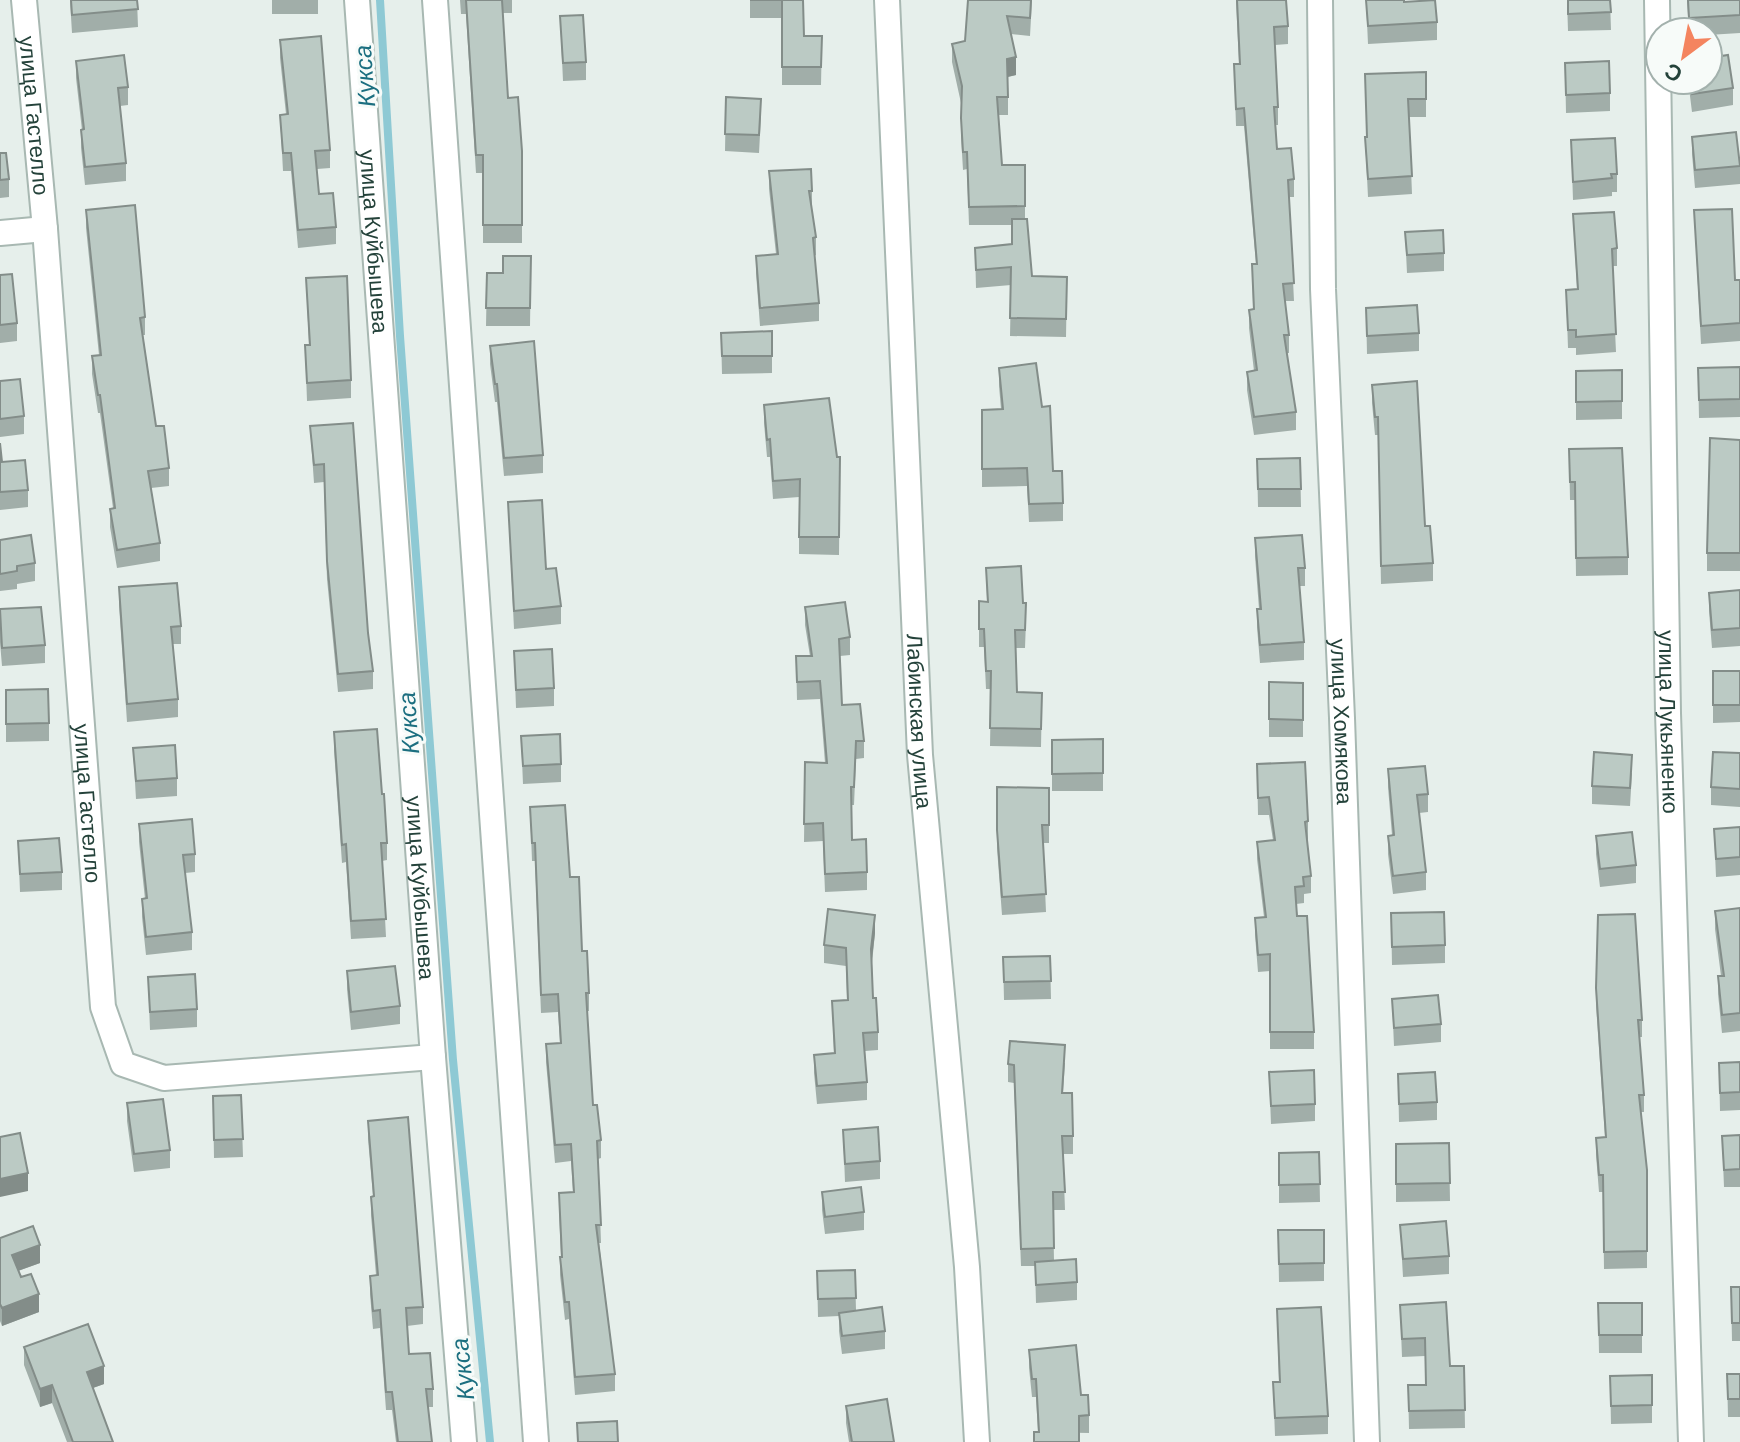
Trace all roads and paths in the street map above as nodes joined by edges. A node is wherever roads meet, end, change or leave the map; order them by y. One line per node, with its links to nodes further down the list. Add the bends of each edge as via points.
1 (24, 0): 7 (street, улица Гастелло)
2 (357, 0): 9 (street, улица Куйбышева)
3 (435, 0): 11 (street)
4 (887, 0): 12 (street, Лабинская улица, via 920,755 967,1267)
5 (1320, 0): 13 (street, улица Хомякова, via 1323,289)
6 (1657, 0): 14 (street, улица Лукьяненко, via 1668,713)
7 (45, 229): 8 (street); 9 (street, улица Гастелло, via 103,1007 123,1064 164,1078)
8 (0, 233)
9 (433, 1057): 10 (street, улица Куйбышева)
10 (464, 1442)
11 (536, 1442)
12 (977, 1442)
13 (1367, 1442)
14 (1691, 1442)

